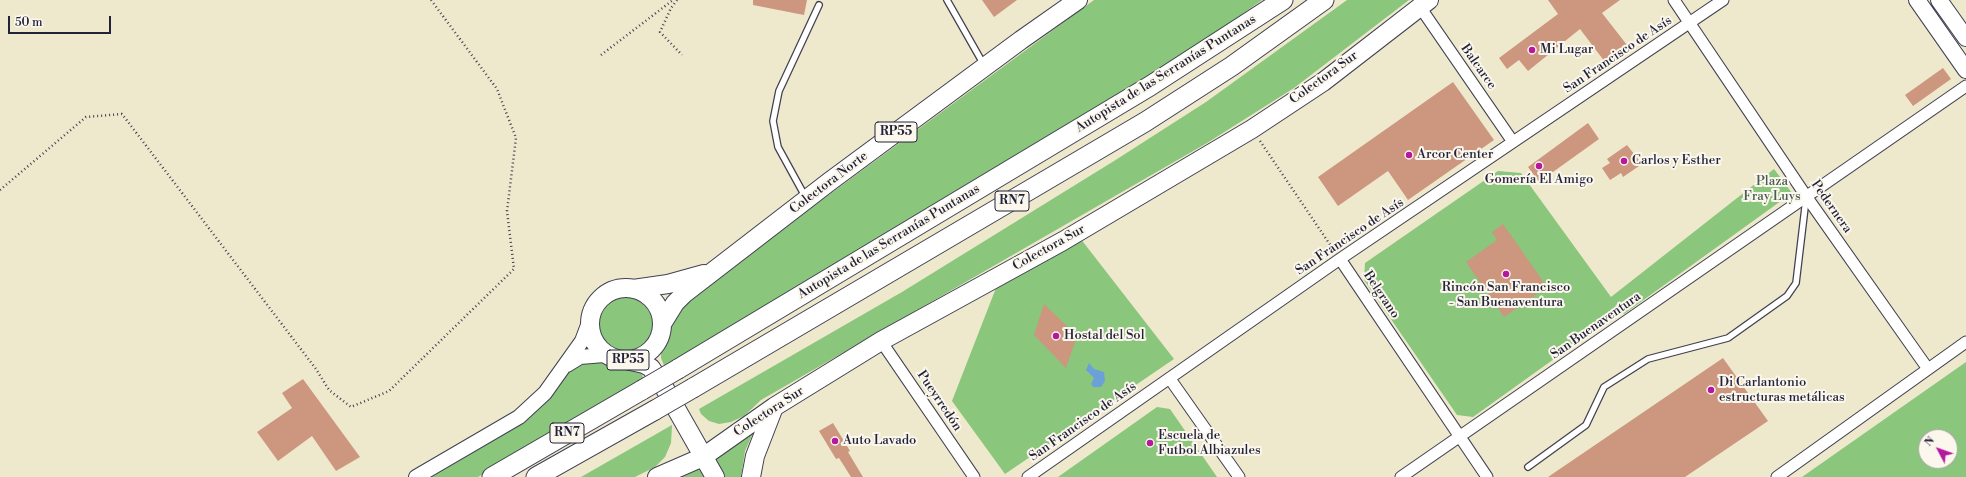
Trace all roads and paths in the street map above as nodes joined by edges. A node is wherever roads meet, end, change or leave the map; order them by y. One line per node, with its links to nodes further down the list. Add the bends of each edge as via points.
1 (431, 0): 23 (path, via 496,89 516,138 507,211 514,269 389,391 351,407 329,390 316,369 122,114 86,117)
2 (673, 0): 16 (path)
3 (677, 0): 17 (path, via 660,32)
4 (947, 0): 18 (lane)
5 (1078, 0): 18 (main road, Colectora Norte / RP55)
6 (1283, 0): 43 (highway, Autopista de las Serranías Puntanas / RN7, bridge, via 1150,86 678,369)
7 (1324, 0): 44 (highway, Autopista de las Serranías Puntanas / RN7, bridge, via 1232,66 1145,122 693,388)
8 (1674, 0): 14 (street, Pedernera)
9 (1723, 0): 14 (street, San Francisco de Asís)
10 (1917, 0): 19 (main road)
11 (1939, 0): 15 (main road)
12 (1424, 4): 21 (main road, Colectora Sur, via 1323,82); 22 (street, Balcarce)
13 (819, 5): 25 (lane, via 778,91 773,121 778,147)
14 (1690, 23): 22 (street, San Francisco de Asís); 24 (street, Pedernera)
15 (1966, 38)
16 (601, 55)
17 (682, 55)
18 (985, 67): 25 (main road, Colectora Norte / RP55)
19 (1966, 70)
20 (1966, 86): 24 (street, San Buenaventura)
21 (1252, 128): 26 (path); 31 (main road, Colectora Sur, via 1063,241)
22 (1513, 142): 26 (street, San Francisco de Asís)
23 (0, 190)
24 (1806, 196): 35 (street, Pedernera); 39 (street, San Buenaventura); 41 (lane, via 1796,283 1787,296 1728,338 1648,358 1604,387 1586,425)
25 (807, 200): 27 (main road, Colectora Norte / RP55)
26 (1340, 260): 36 (street, San Francisco de Asís); 39 (street, Belgrano)
27 (718, 269): 28 (main road, Colectora Norte / RP55, via 668,284); 30 (main road, Colectora Norte / RP55, via 675,303)
28 (632, 289): 29 (main road, RP55, via 613,291 603,297 595,306); 30 (main road, RP55, via 648,295 656,304 661,315)
29 (591, 317): 33 (main road, RP55, via 594,339 600,349); 34 (street, via 582,341)
30 (661, 331): 33 (main road, RP55, via 652,349 642,356 632,360); 37 (main road, RP55, via 655,354)
31 (881, 341): 38 (main road, Colectora Sur); 48 (street, Pueyrredón)
32 (1966, 342): 35 (street)
33 (617, 358): 34 (street, via 604,355 580,356); 37 (main road, RP55, via 644,364 650,368)
34 (565, 367): 42 (street, via 545,393 519,417)
35 (1928, 369): 53 (street)
36 (1170, 379): 49 (street, San Francisco de Asís); 50 (street)
37 (665, 389): 40 (main road, RP55)
38 (774, 407): 40 (main road, Colectora Sur); 47 (main road, via 755,456)
39 (1460, 437): 51 (street, San Buenaventura); 52 (street, Belgrano)
40 (703, 457): 45 (main road, Colectora Sur); 46 (main road, RP55)
41 (1528, 467)
42 (416, 477)
43 (492, 477)
44 (536, 477)
45 (657, 477)
46 (715, 477)
47 (751, 477)
48 (974, 477)
49 (1028, 477)
50 (1239, 477)
51 (1401, 477)
52 (1487, 477)
53 (1777, 477)

